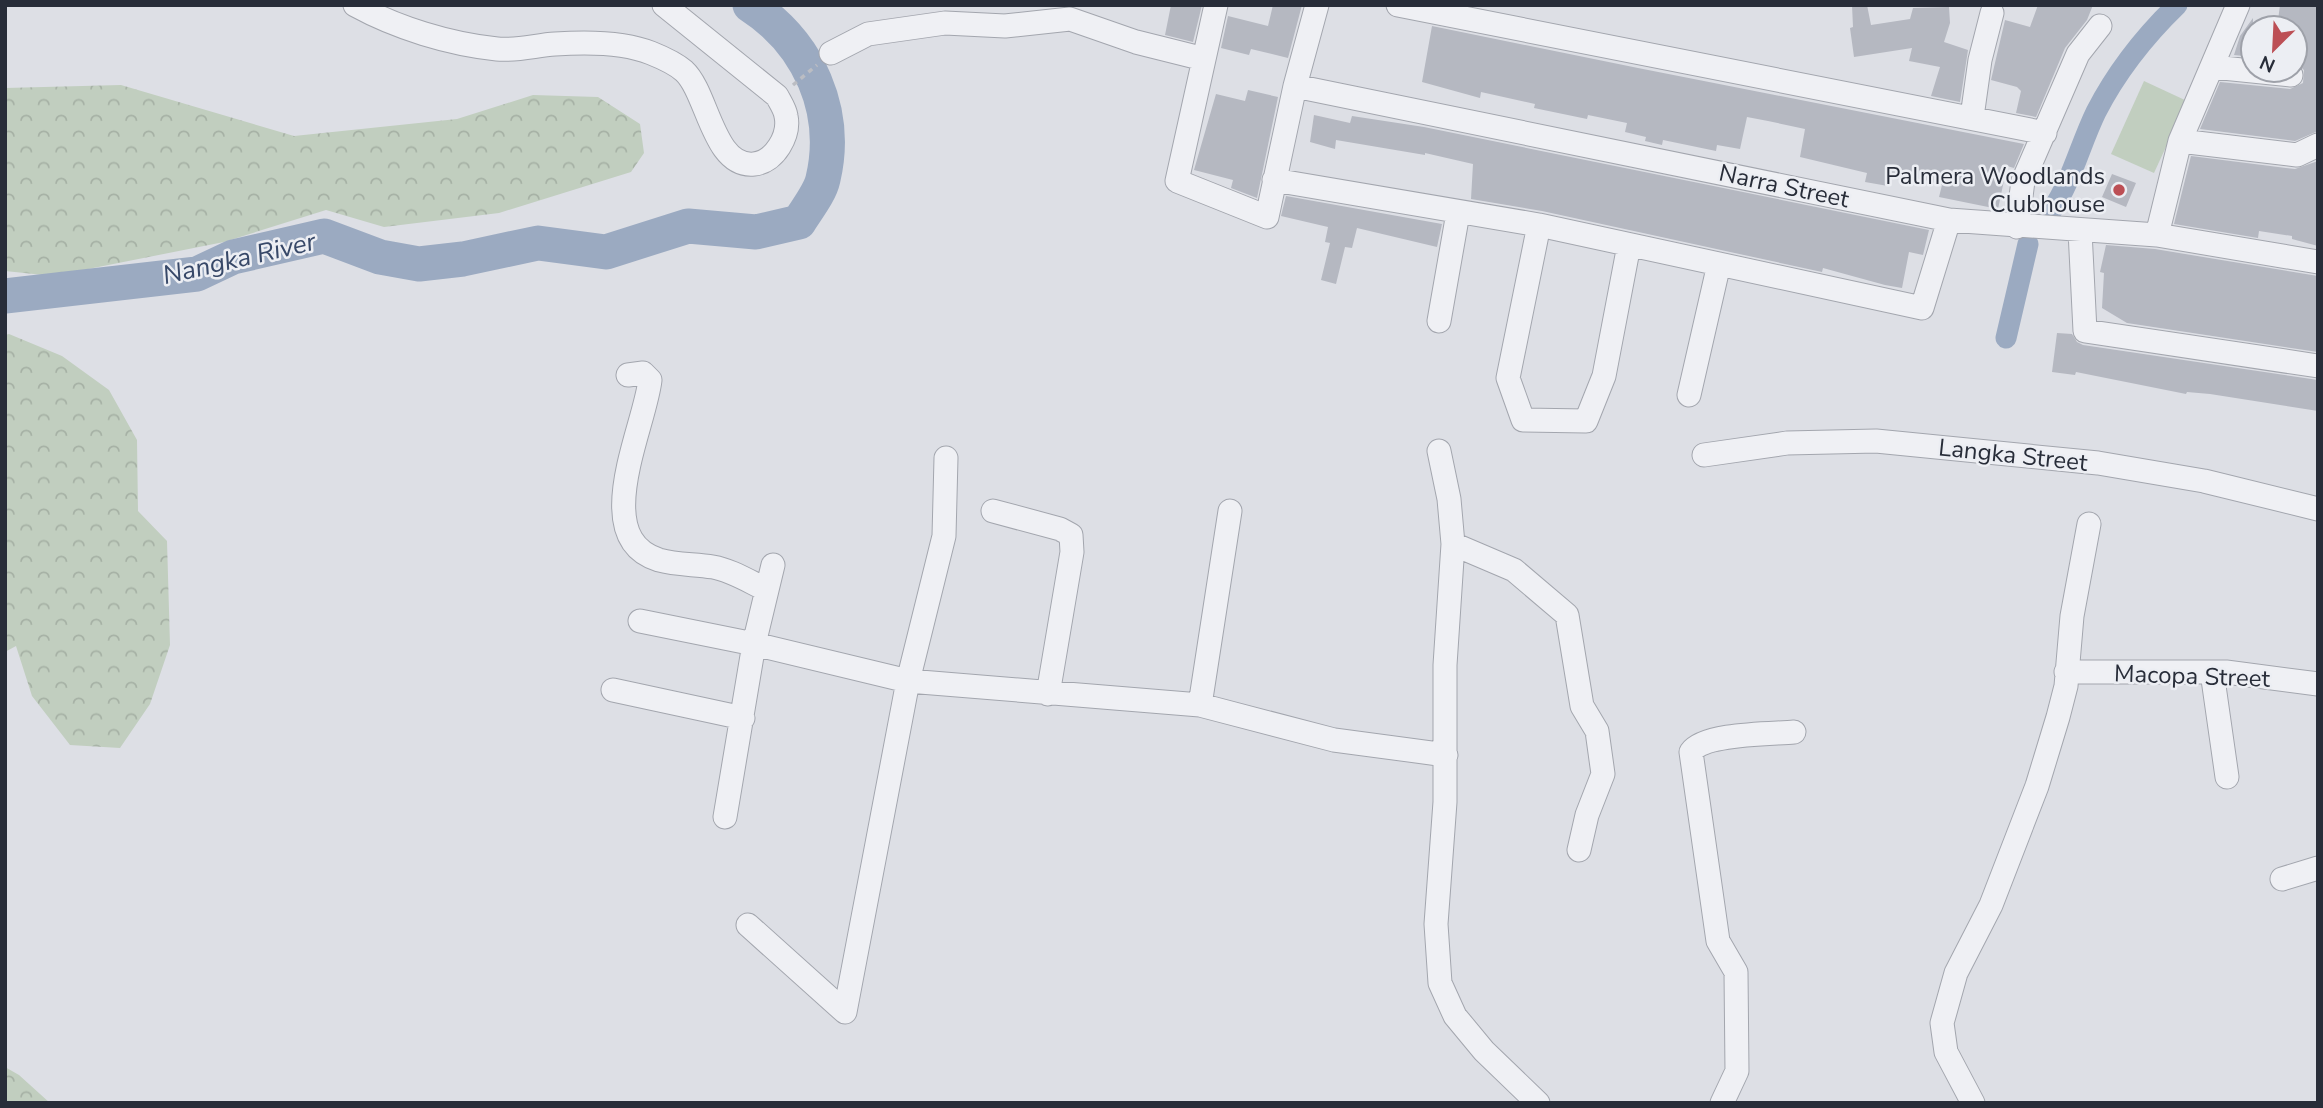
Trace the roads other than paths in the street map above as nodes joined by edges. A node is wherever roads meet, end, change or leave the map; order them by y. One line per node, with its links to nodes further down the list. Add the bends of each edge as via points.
1 (355, 5): 2 (street, via 384,21 498,49 558,43 649,52 684,71 699,90 723,148 736,159 753,164 769,158 782,144 787,117 777,96)
2 (664, 5)
3 (1216, 5): 10 (street)
4 (1317, 5): 13 (street)
5 (1398, 5): 14 (street)
6 (2238, 5): 11 (street)
7 (1992, 13): 14 (street)
8 (2101, 26): 15 (street, via 2078,54)
9 (831, 53): 10 (street, via 868,34 945,23 1004,26 1070,19)
10 (1204, 59): 18 (street, via 1177,181 1267,217)
11 (2213, 67): 12 (street); 16 (street)
12 (2239, 70)
13 (1295, 86): 18 (street); 20 (street, Narra Street)
14 (1972, 117): 15 (street)
15 (2045, 133): 22 (street, via 2023,181)
16 (2180, 141): 17 (street, via 2297,155); 24 (street)
17 (2318, 145)
18 (1274, 180): 19 (street)
19 (1458, 213): 21 (street); 28 (street)
20 (1948, 220): 22 (street, Narra Street); 27 (street, via 1922,307)
21 (1539, 225): 25 (street); 25 (street, via 1508,378 1523,420 1586,421 1604,376)
22 (2017, 227): 23 (street, Narra Street)
23 (2080, 231): 24 (street, Narra Street); 29 (street, via 2085,331)
24 (2157, 235): 26 (street, Narra Street)
25 (1629, 245): 27 (street)
26 (2318, 262)
27 (1719, 264): 31 (street)
28 (1439, 321)
29 (2318, 366)
30 (628, 375): 41 (street, via 643,373 650,380 622,503 626,525 639,548 660,560 713,567)
31 (1689, 395)
32 (1439, 451): 39 (street)
33 (1704, 454): 35 (street, Langka Street, via 1787,443 1876,441 2098,463 2204,481)
34 (946, 458): 46 (street, via 944,536)
35 (2318, 509)
36 (993, 511): 49 (street, via 1071,535)
37 (1230, 511): 50 (street)
38 (2089, 524): 45 (street)
39 (1453, 544): 53 (street, via 1445,665); 56 (street, via 1514,570 1567,615 1582,706 1597,732 1603,774)
40 (773, 565): 41 (street)
41 (767, 590): 43 (street)
42 (640, 621): 43 (street)
43 (754, 645): 46 (street); 51 (street)
44 (2212, 672): 45 (street, Macopa Street); 47 (street, Macopa Street); 54 (street)
45 (2066, 673): 62 (street, via 2037,786 1991,905 1956,973 1944,1015 1946,1052)
46 (908, 681): 49 (street); 59 (street, via 845,1013)
47 (2318, 684)
48 (613, 690): 51 (street)
49 (1048, 694): 50 (street)
50 (1200, 705): 53 (street, via 1334,740)
51 (743, 718): 55 (street)
52 (1794, 732): 61 (street, via 1709,740 1691,752 1718,941 1736,972 1737,1071)
53 (1446, 755): 60 (street, via 1436,925 1440,983 1455,1016)
54 (2227, 777)
55 (725, 817)
56 (1579, 850)
57 (2318, 868): 58 (street)
58 (2283, 879)
59 (748, 925)
60 (1538, 1103)
61 (1722, 1103)
62 (1973, 1103)

